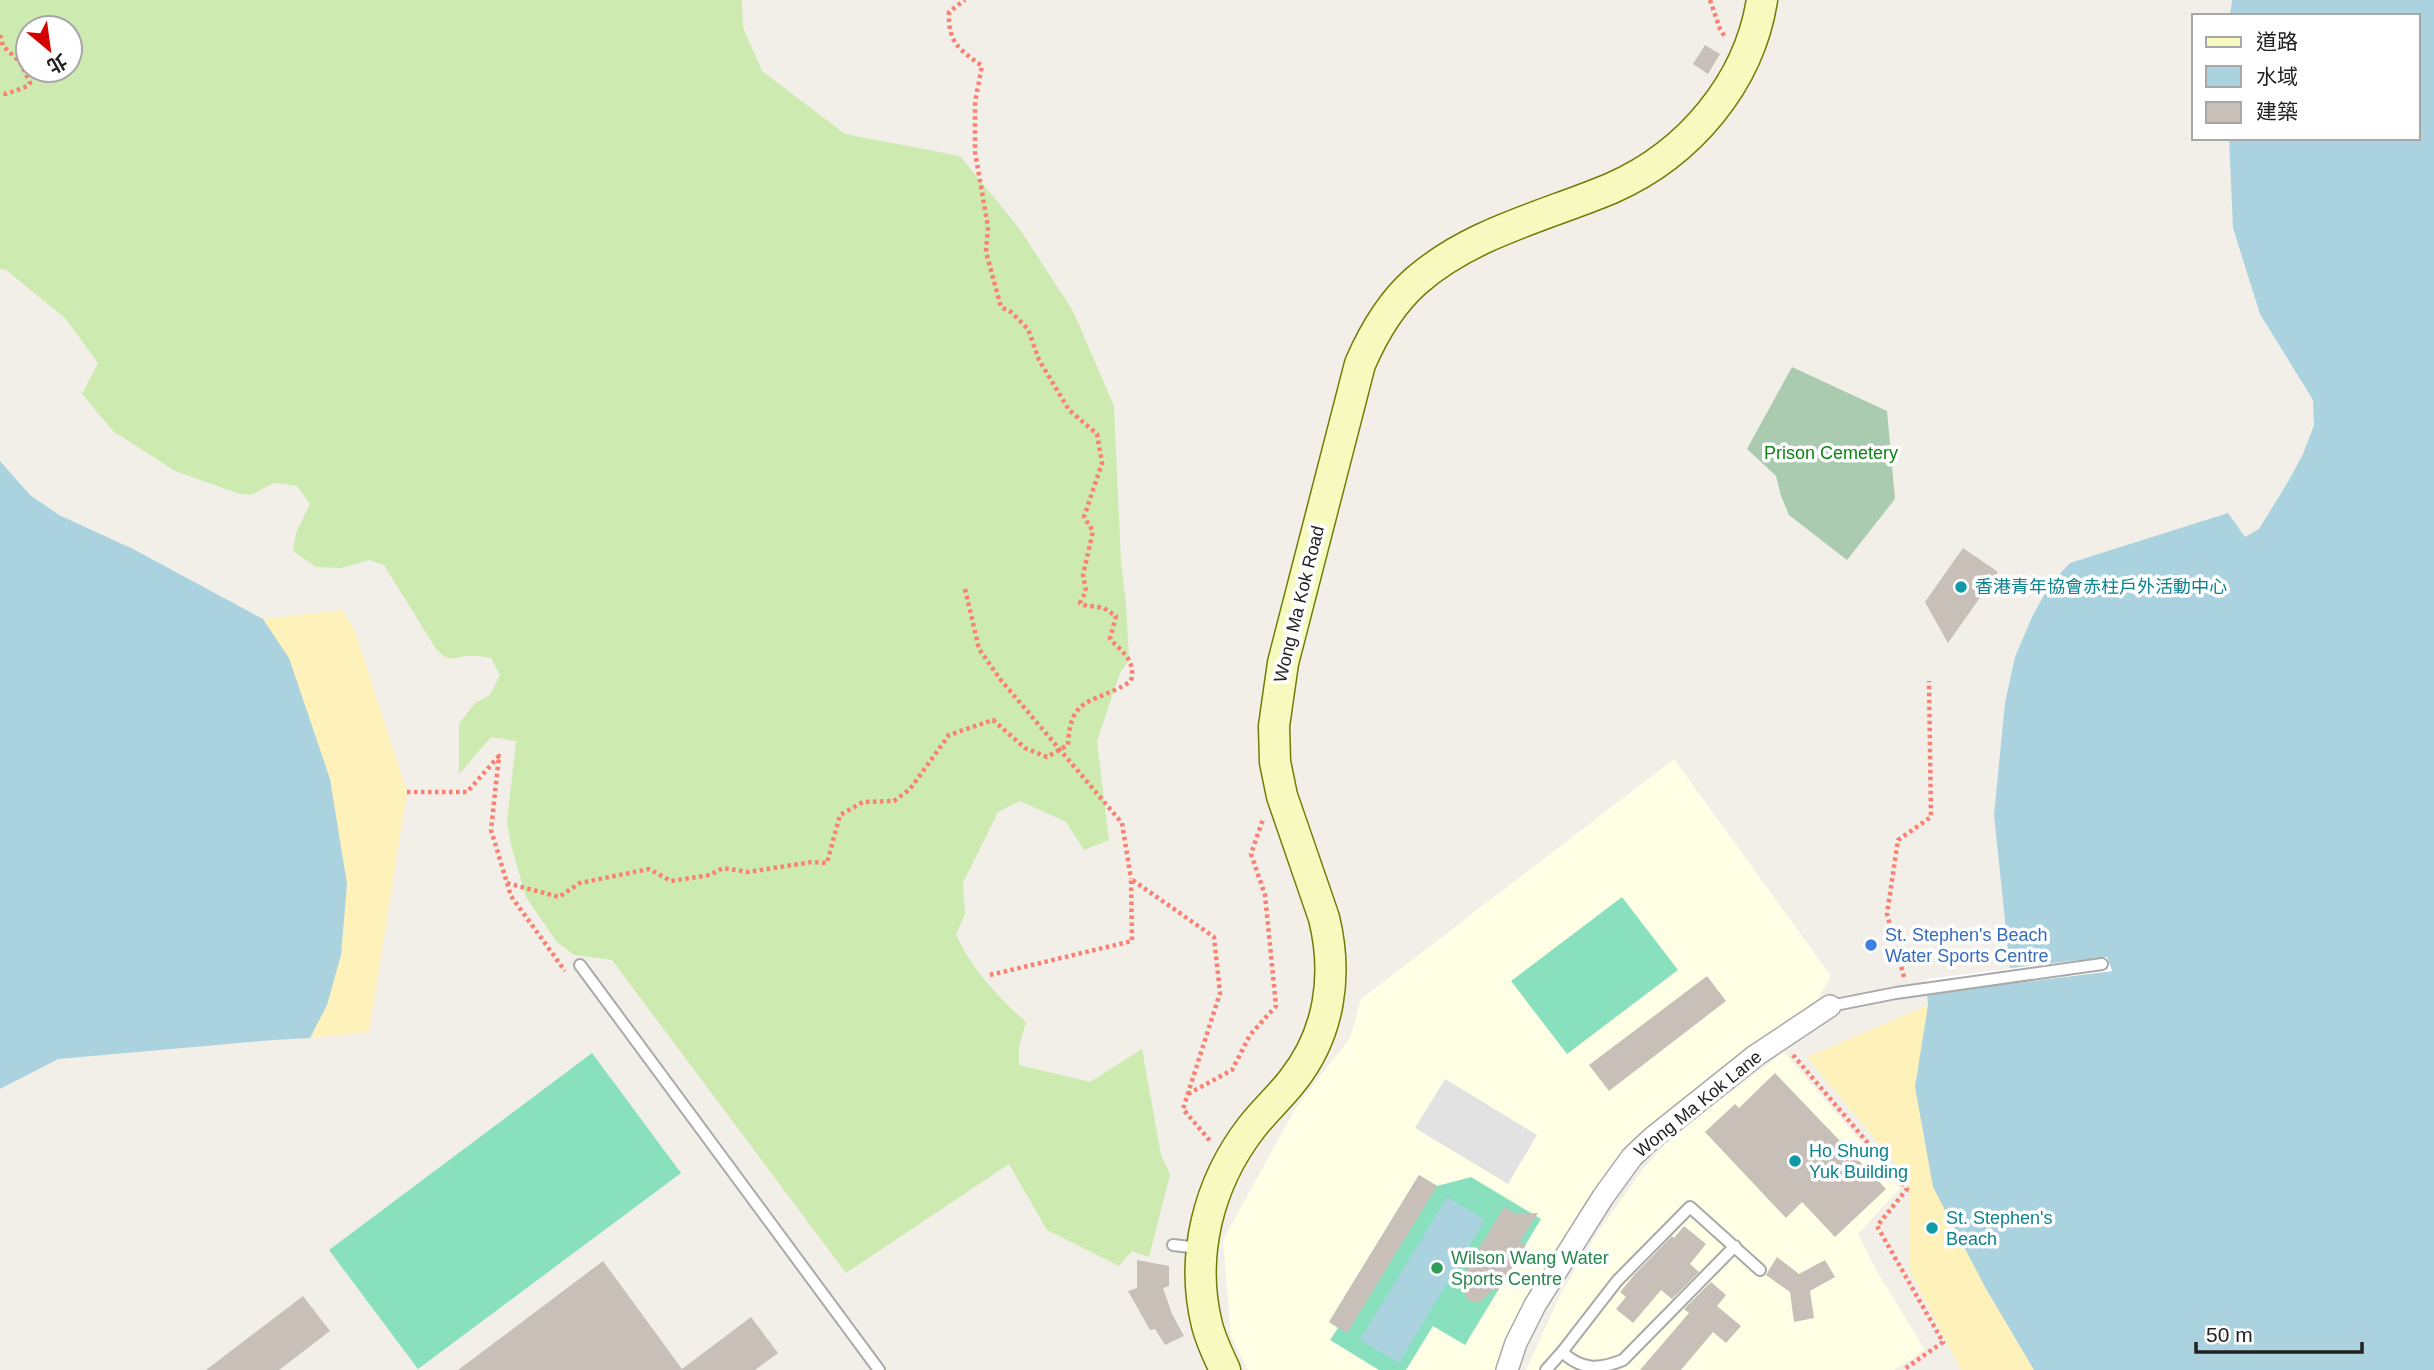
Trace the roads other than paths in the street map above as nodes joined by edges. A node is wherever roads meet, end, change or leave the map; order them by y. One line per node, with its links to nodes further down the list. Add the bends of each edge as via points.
1 (1762, 0): 9 (street, Wong Ma Kok Road, via 1751,46 1733,82 1676,148 1614,187 1498,232 1441,262 1403,294 1367,348 1354,383 1283,663 1274,726 1282,796 1329,938 1329,999 1302,1069 1250,1129 1187,1246 1208,1327)
2 (2102, 964): 4 (lane)
3 (580, 965): 8 (lane)
4 (1830, 1006): 10 (street, Wong Ma Kok Lane, via 1755,1056 1632,1157 1535,1305)
5 (1735, 1246): 6 (lane); 7 (lane, via 1623,1360 1592,1369 1574,1364); 7 (lane, via 1690,1206 1616,1281)
6 (1760, 1270)
7 (1562, 1352): 11 (lane)
8 (878, 1370)
9 (1225, 1370)
10 (1507, 1370)
11 (1546, 1370)

